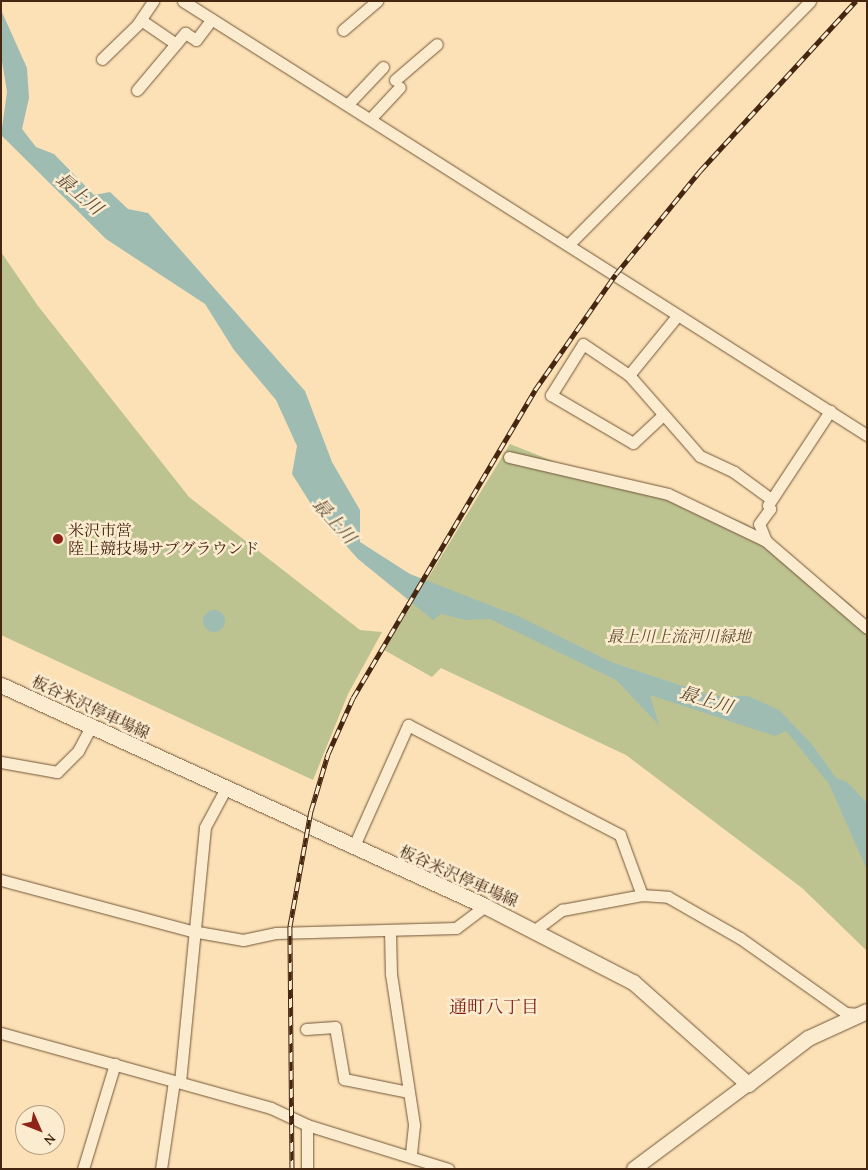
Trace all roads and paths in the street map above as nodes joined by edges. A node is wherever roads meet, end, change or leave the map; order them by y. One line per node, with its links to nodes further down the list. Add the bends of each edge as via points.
1 (153, 1): 6 (street)
2 (183, 1): 5 (street)
3 (377, 1): 7 (street)
4 (810, 1): 15 (street)
5 (212, 19): 8 (street, via 196,40 185,33); 13 (street)
6 (141, 20): 8 (street); 10 (street)
7 (344, 30)
8 (176, 44): 12 (street)
9 (437, 44): 14 (street)
10 (102, 60)
11 (383, 68): 13 (street)
12 (138, 90)
13 (348, 104): 14 (street)
14 (371, 118): 15 (street)
15 (569, 244): 16 (street)
16 (678, 315): 17 (street); 18 (street)
17 (628, 375): 19 (street); 19 (street, via 583,344 551,394 633,443)
18 (830, 411): 20 (street); 22 (street)
19 (663, 416): 22 (street, via 700,456 734,472)
20 (867, 435)
21 (509, 457): 23 (street, via 668,494)
22 (771, 499): 23 (street, via 770,509 759,524)
23 (766, 541): 24 (street)
24 (867, 628)
25 (1, 685): 26 (main road, 板谷米沢停車場線)
26 (90, 727): 27 (street, via 78,751 57,772); 28 (main road, 板谷米沢停車場線)
27 (1, 762)
28 (226, 788): 29 (main road, 板谷米沢停車場線); 35 (street, via 205,827)
29 (353, 848): 31 (street, via 408,725 620,836); 32 (main road, 板谷米沢停車場線)
30 (1, 880): 35 (street)
31 (642, 895): 33 (street, via 562,910); 36 (street, via 668,897 740,938 846,1013)
32 (485, 906): 33 (main road, 板谷米沢停車場線); 34 (street, via 456,928)
33 (535, 930): 41 (main road, 板谷米沢停車場線, via 633,982)
34 (390, 931): 35 (street, via 276,933 244,940); 42 (street, via 391,974)
35 (192, 932): 40 (street)
36 (864, 1012): 41 (main road, via 808,1038)
37 (306, 1029): 42 (street, via 335,1027 344,1079)
38 (1, 1033): 39 (street)
39 (114, 1064): 40 (street); 45 (street)
40 (177, 1081): 43 (street, via 271,1108); 46 (street)
41 (748, 1084): 49 (street)
42 (408, 1092): 44 (street, via 414,1126)
43 (307, 1125): 44 (street); 47 (street)
44 (411, 1156): 48 (street)
45 (83, 1169)
46 (161, 1169)
47 (307, 1169)
48 (448, 1169)
49 (634, 1169)

